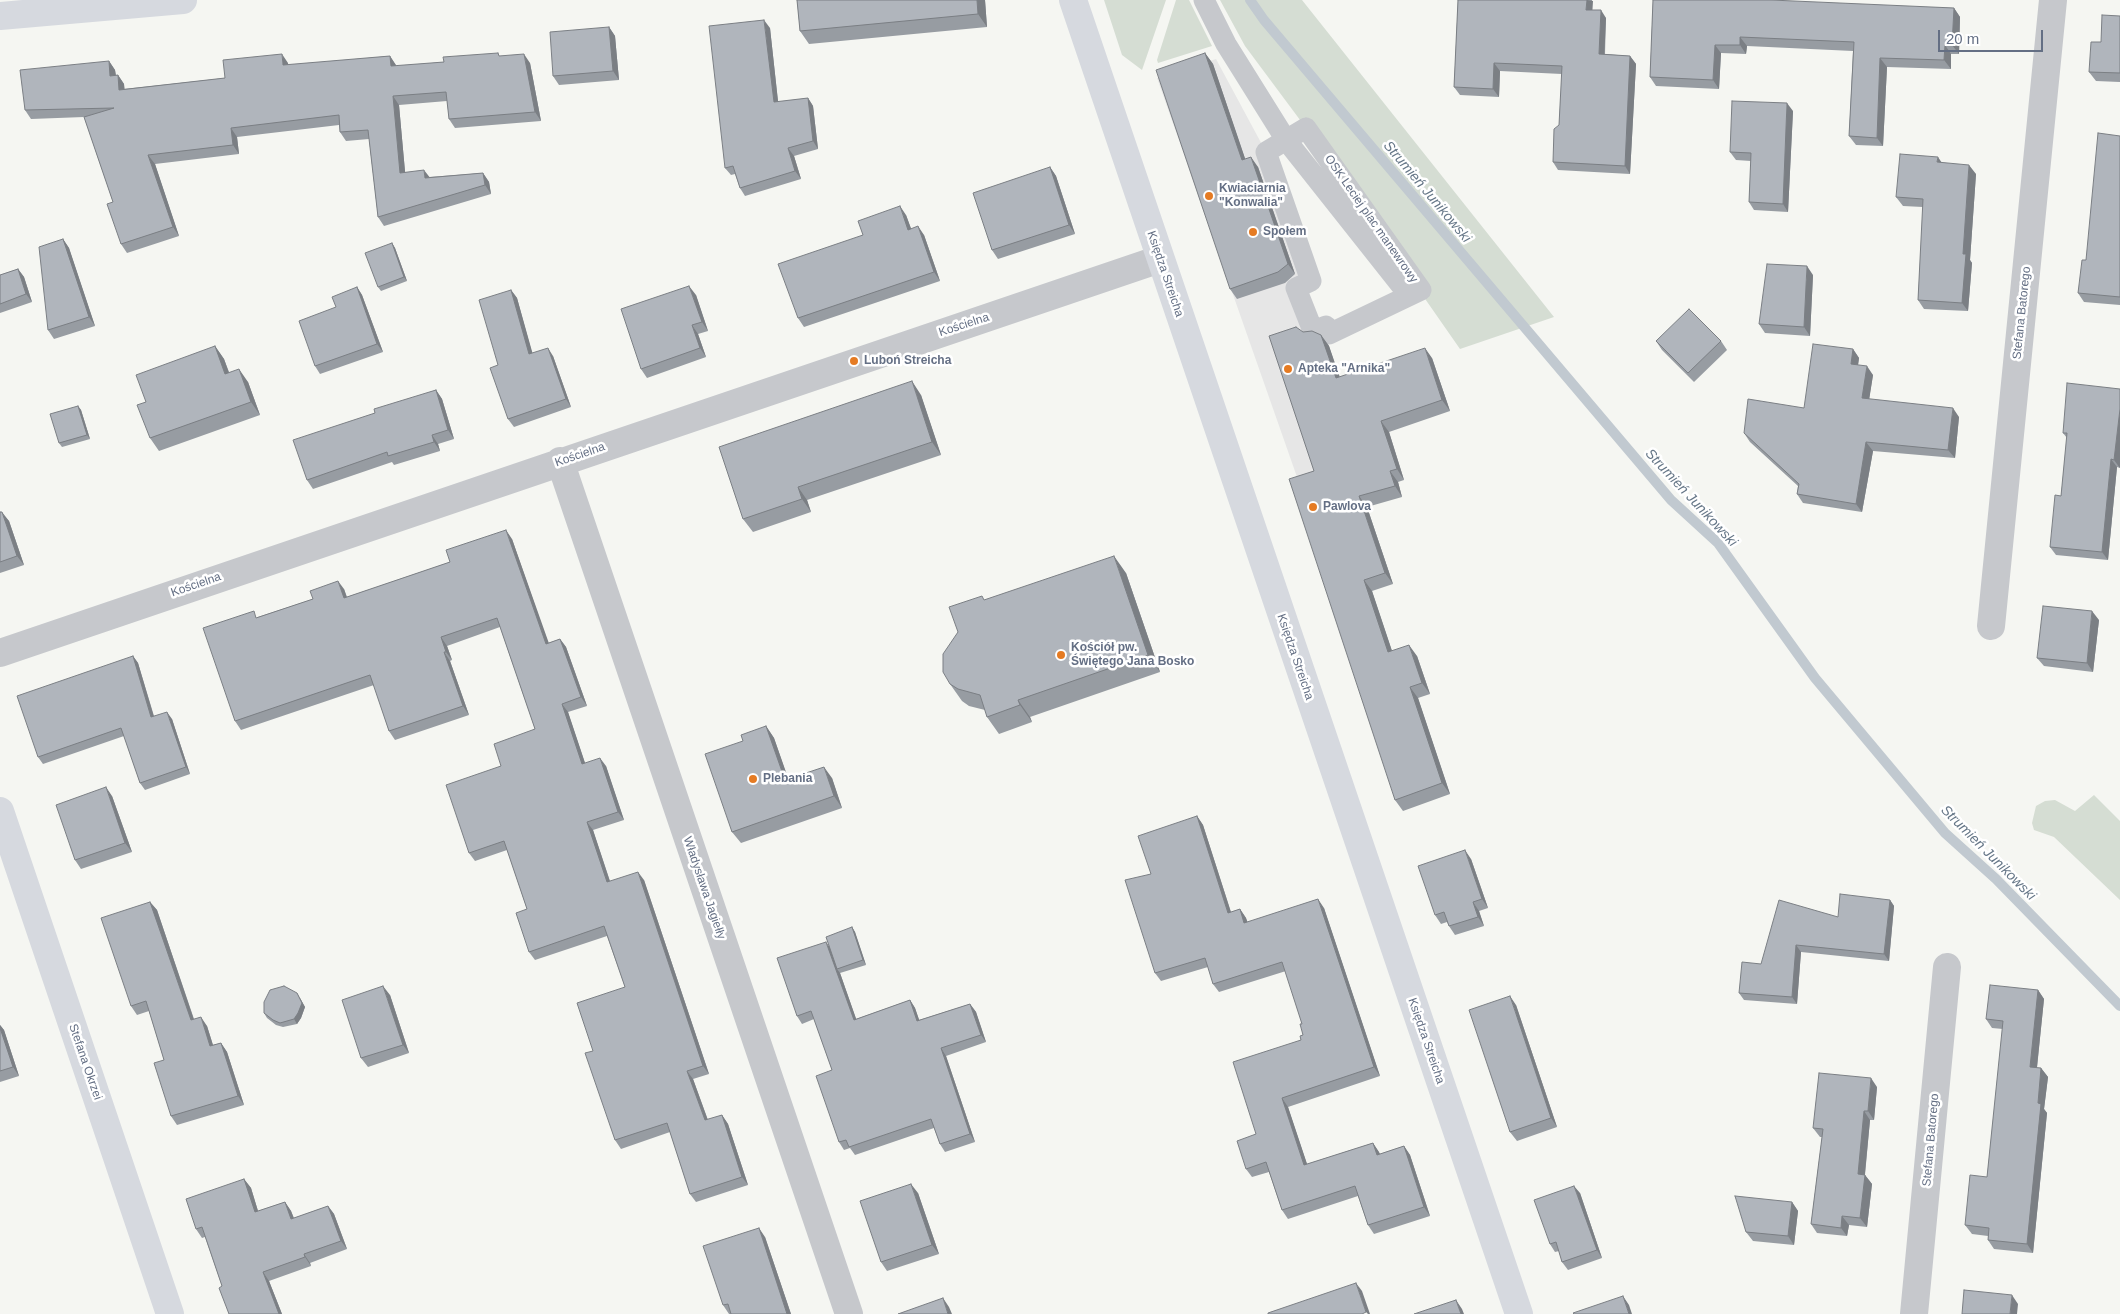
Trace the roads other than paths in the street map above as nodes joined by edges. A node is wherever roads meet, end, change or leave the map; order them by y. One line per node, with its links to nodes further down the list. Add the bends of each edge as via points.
1 (183, 0): 5 (street)
2 (1073, 0): 7 (street, Księdza Streicha)
3 (1204, 0): 6 (lane, via 1226,44)
4 (2053, 0): 9 (street, Stefana Batorego)
5 (0, 16)
6 (1286, 140): 6 (lane, OSK Leciej plac manewrowy, via 1409,296 1329,334 1326,326 1313,331 1296,288 1311,281 1266,152)
7 (1160, 259): 8 (street, Kościelna); 15 (street, Księdza Streicha)
8 (560, 461): 10 (street, Kościelna); 14 (street, Władysława Jagiełły)
9 (1991, 626)
10 (0, 652)
11 (0, 811): 13 (street, Stefana Okrzei)
12 (1947, 967): 16 (street, Stefana Batorego)
13 (170, 1314)
14 (849, 1314)
15 (1519, 1314)
16 (1914, 1314)

